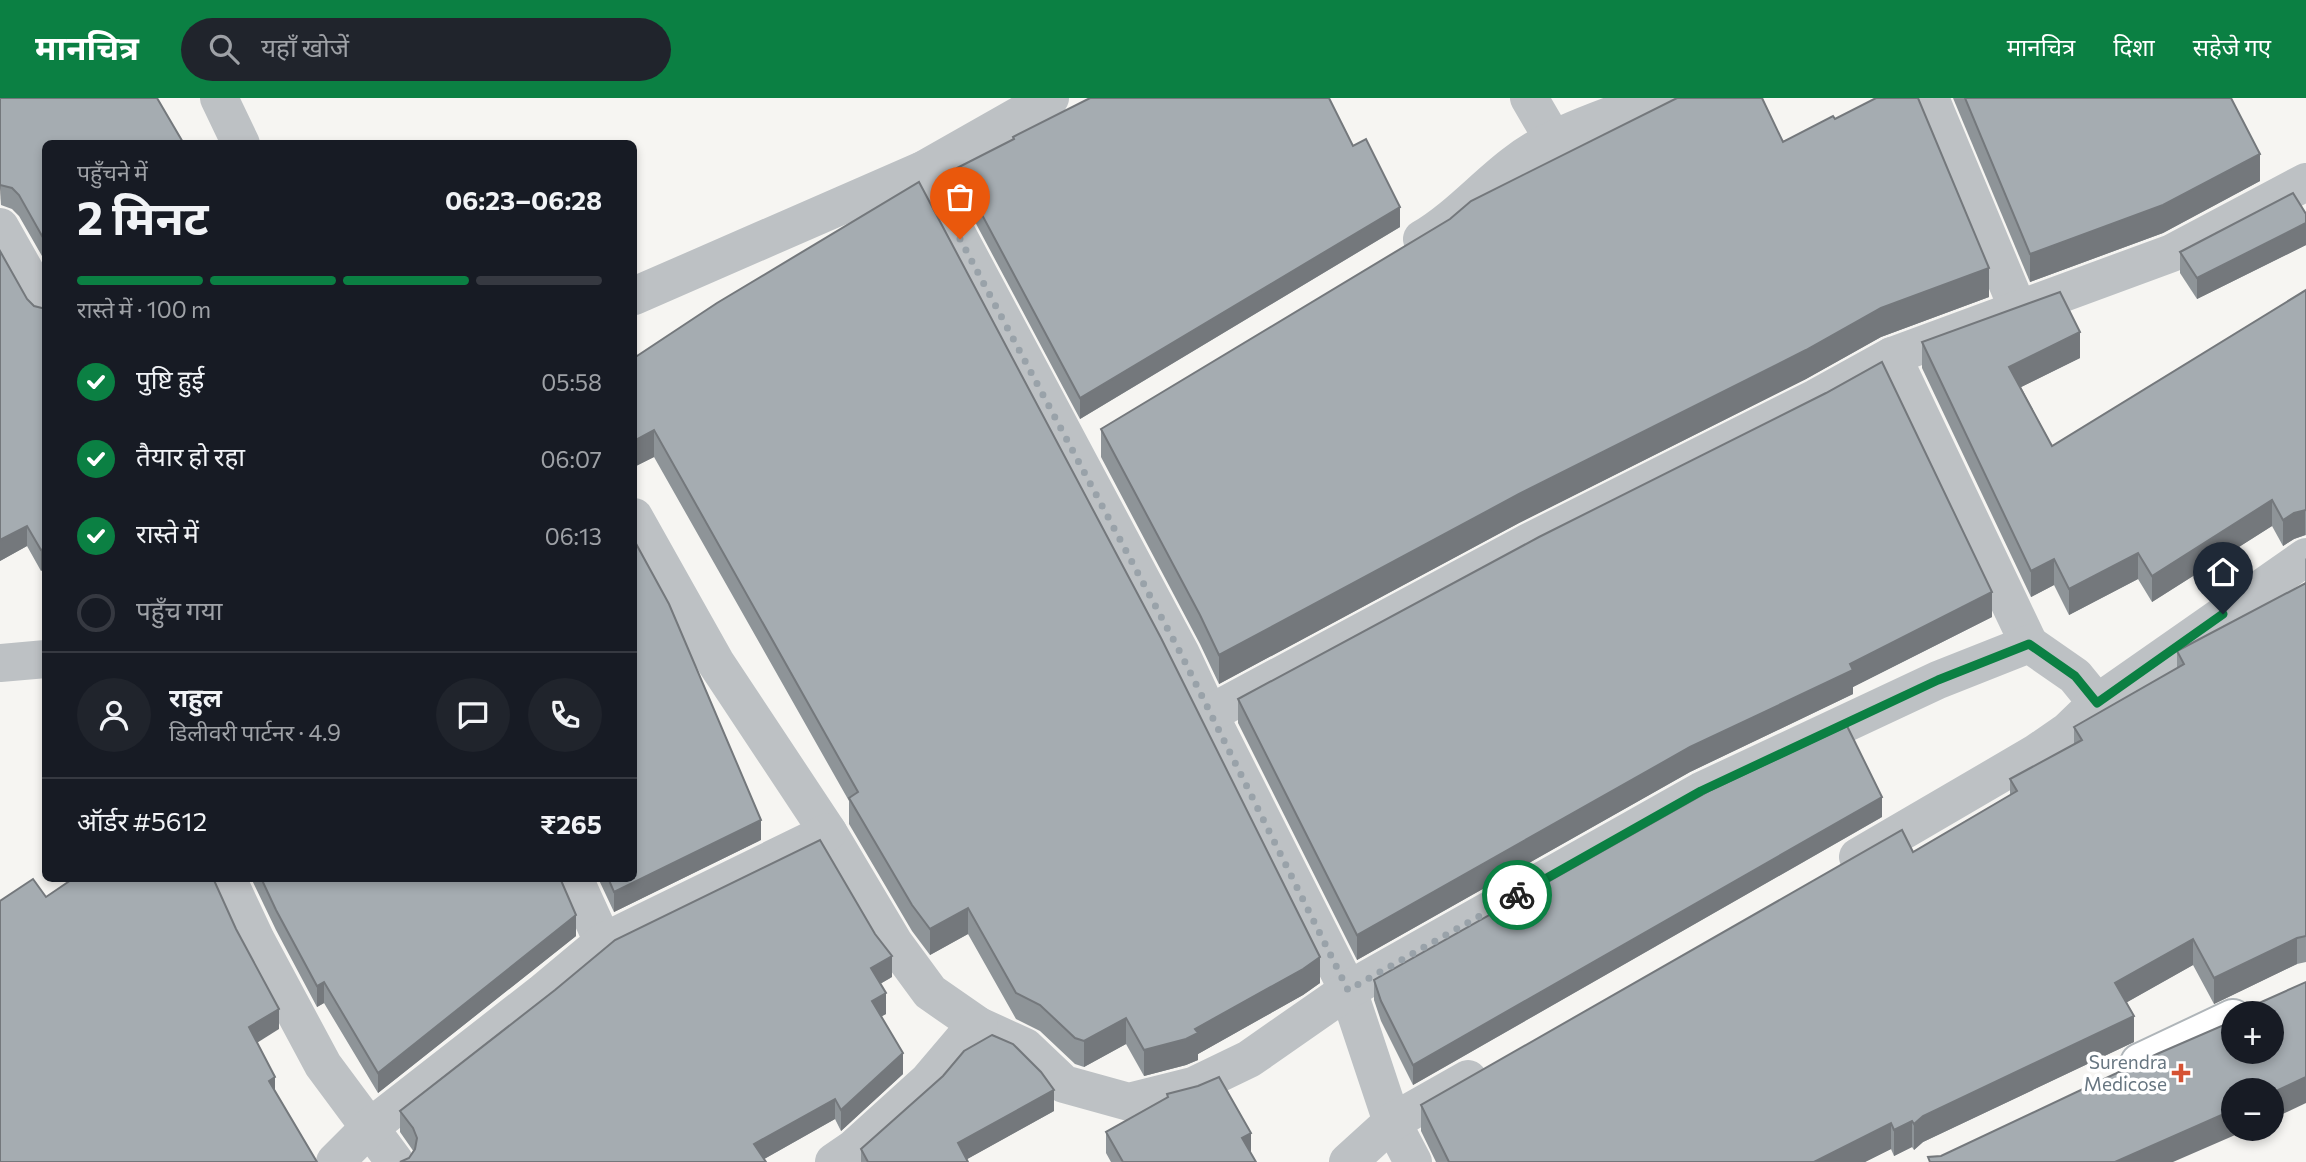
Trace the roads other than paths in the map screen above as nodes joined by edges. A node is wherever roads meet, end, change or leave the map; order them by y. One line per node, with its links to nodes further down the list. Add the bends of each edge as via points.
1 (219, 98): 7 (street)
2 (1050, 98): 8 (street)
3 (1529, 98): 6 (street)
4 (1658, 98): 6 (street)
5 (1930, 98): 14 (street)
6 (1553, 139): 11 (street, via 1514,164 1439,229)
7 (239, 140)
8 (923, 170): 12 (street); 22 (street, via 1084,442)
9 (2306, 182): 14 (street, via 2172,253)
10 (0, 227): 13 (street)
11 (1392, 258)
12 (637, 295)
13 (42, 301)
14 (2018, 309): 15 (street)
15 (1892, 356): 18 (street); 22 (street, via 1529,542)
16 (637, 522): 23 (street, via 716,663)
17 (2306, 557): 21 (street)
18 (2029, 644): 21 (street, via 2075,676); 28 (street, via 1938,680 1701,791)
19 (42, 659): 20 (street)
20 (0, 663)
21 (2097, 703): 24 (street, via 2036,753)
22 (1209, 714): 28 (street)
23 (828, 832): 27 (street); 30 (street, via 894,943 930,992)
24 (1831, 872)
25 (229, 882): 34 (street, via 323,1066)
26 (576, 882): 27 (street)
27 (603, 942): 34 (street)
28 (1348, 990): 30 (street, via 1249,1059 1194,1086 1129,1102 1064,1084 1025,1047); 33 (street)
29 (2221, 1024): 32 (street)
30 (979, 1026): 37 (street, via 928,1082)
31 (1499, 1062): 33 (street)
32 (2108, 1078)
33 (1392, 1122): 38 (street); 39 (street)
34 (369, 1128): 35 (street); 36 (street)
35 (335, 1162)
36 (395, 1162)
37 (834, 1162)
38 (1348, 1162)
39 (1413, 1162)

